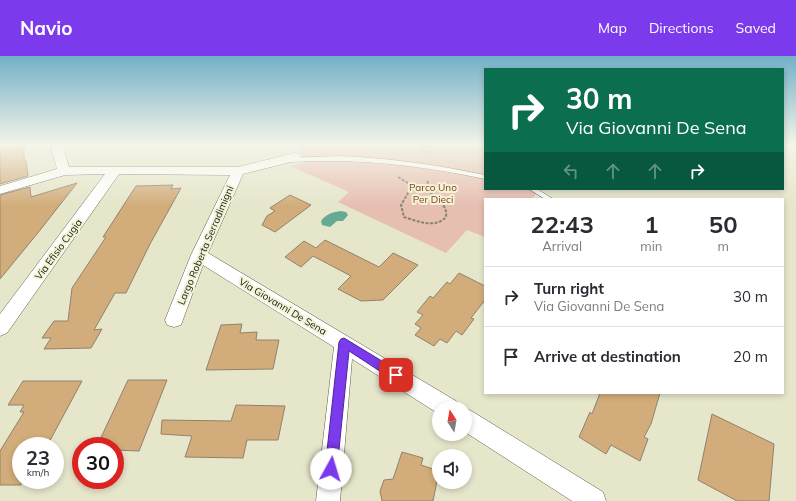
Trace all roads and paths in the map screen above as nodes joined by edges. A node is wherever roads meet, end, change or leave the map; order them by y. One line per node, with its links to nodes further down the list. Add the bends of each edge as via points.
1 (62, 165): 8 (street)
2 (264, 165): 7 (street)
3 (420, 165): 5 (lane)
4 (440, 165): 5 (path)
5 (438, 168): 9 (path, via 428,180 427,190 447,212 440,222 431,224 404,217 400,208 411,188 408,182); 10 (lane)
6 (115, 170): 7 (street); 8 (street); 16 (street, Via Efisio Cugia)
7 (238, 171): 14 (street, Largo Roberta Serradimigni)
8 (64, 172): 11 (street)
9 (395, 175)
10 (484, 177)
11 (0, 190)
12 (534, 190): 13 (lane)
13 (548, 198)
14 (199, 255): 15 (street, Largo Roberta Serradimigni); 17 (street, Via Giovanni De Sena)
15 (174, 320)
16 (0, 328)
17 (344, 342): 18 (street, Via Giovanni De Sena); 20 (street)
18 (437, 401)
19 (472, 423): 21 (street)
20 (328, 501)
21 (594, 501)

